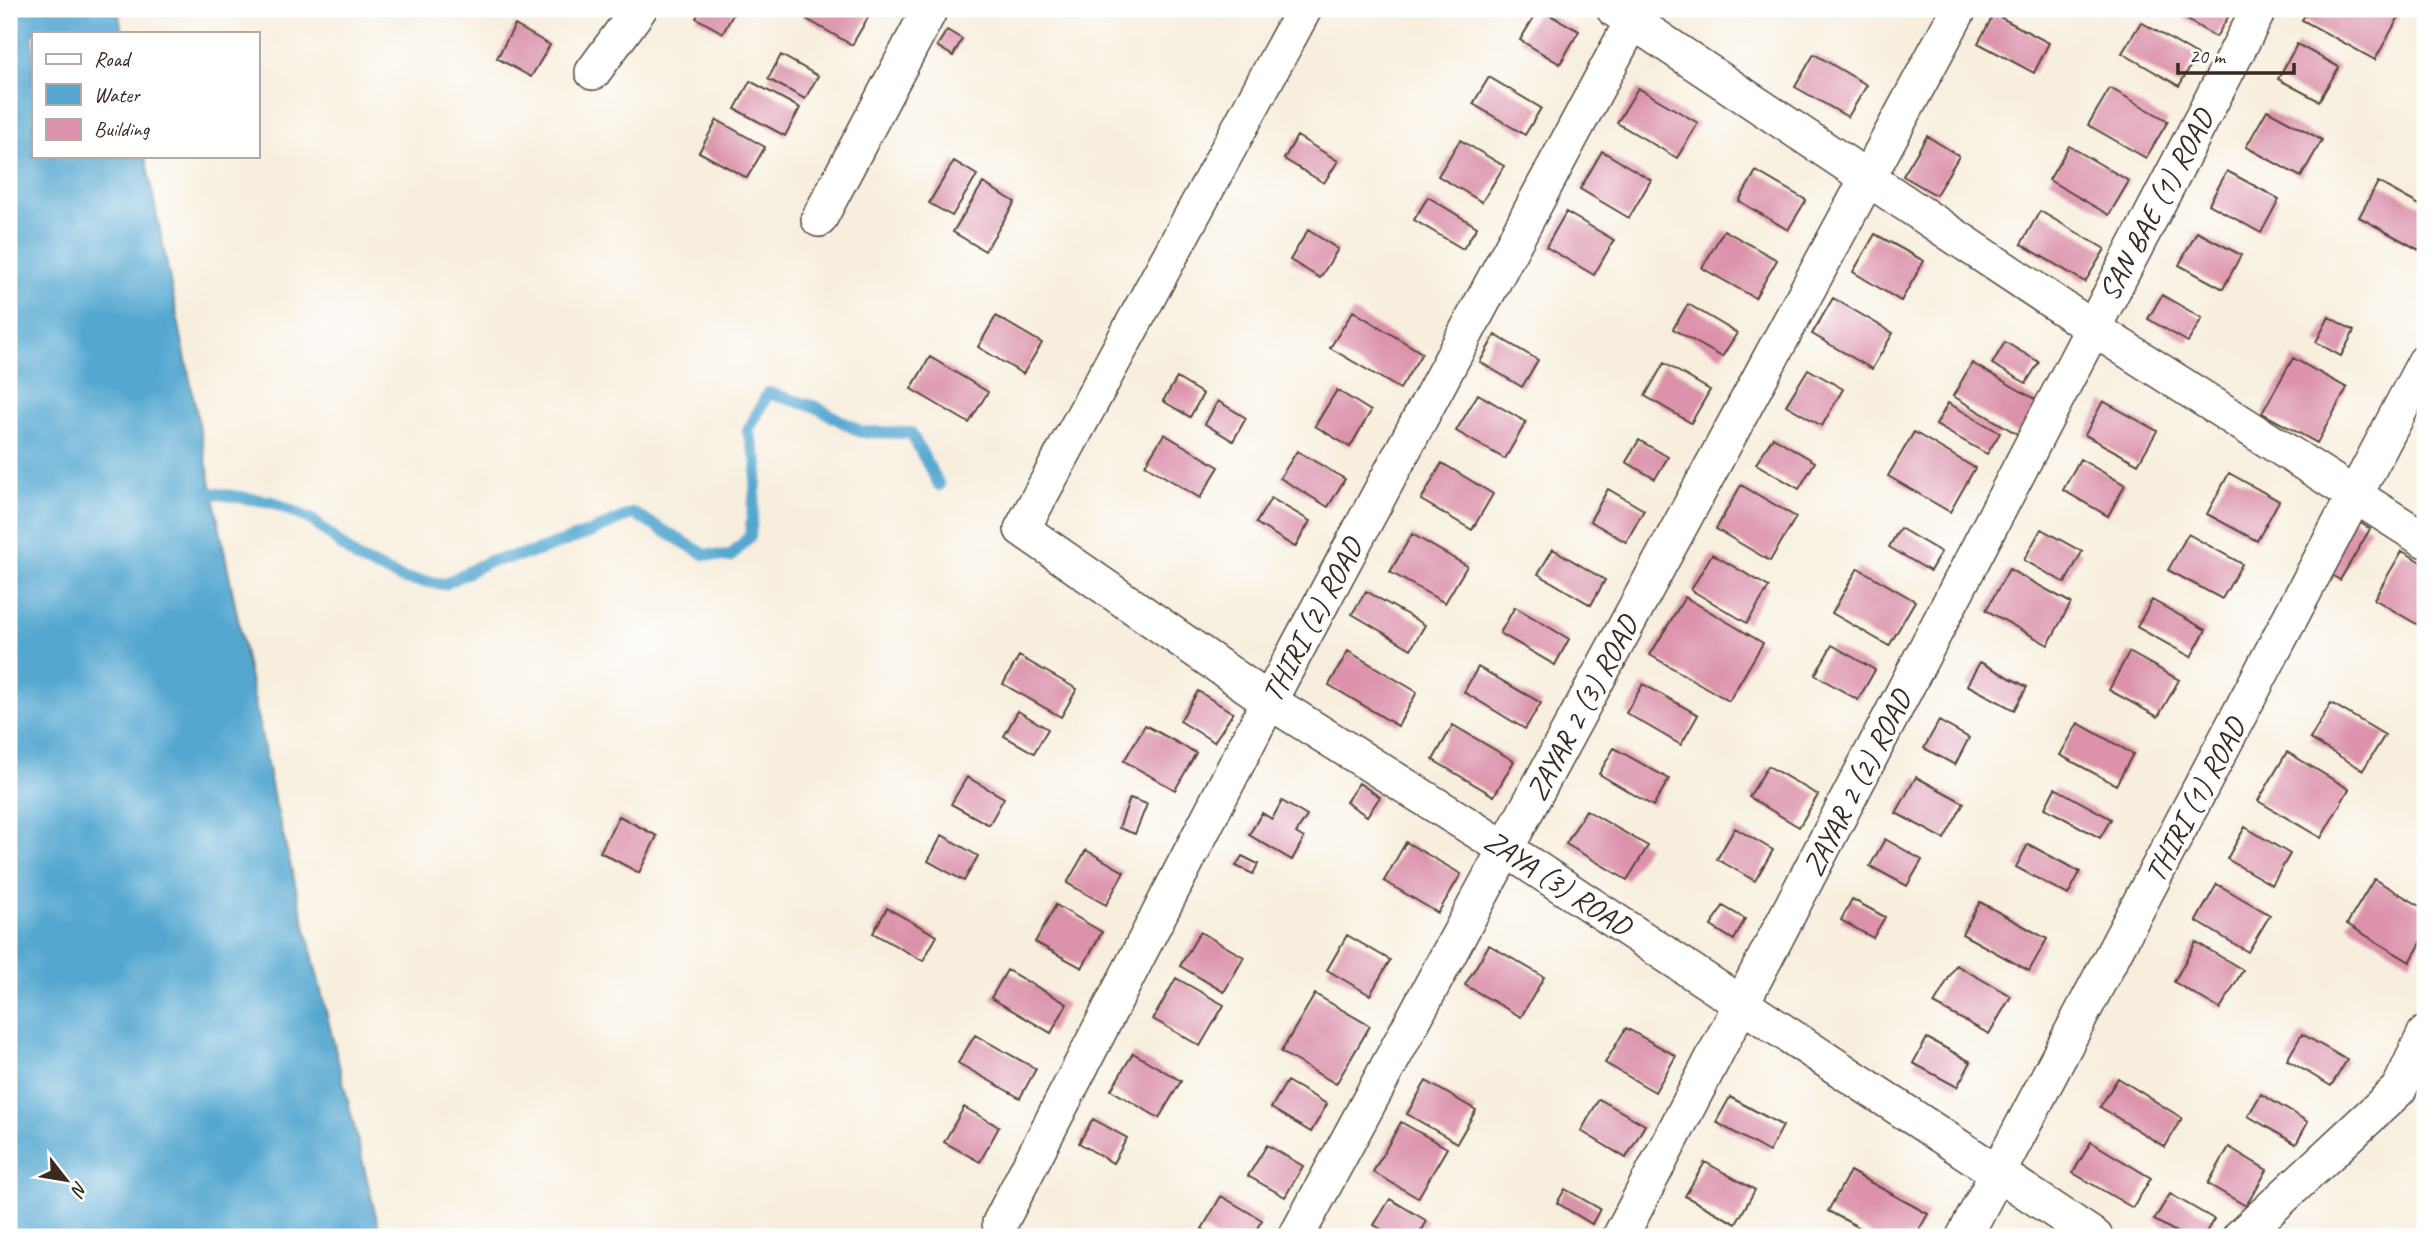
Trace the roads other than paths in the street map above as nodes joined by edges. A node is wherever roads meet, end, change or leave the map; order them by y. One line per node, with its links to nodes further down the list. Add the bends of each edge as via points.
1 (639, 9): 7 (street)
2 (930, 9): 9 (street)
3 (1304, 9): 14 (street, ZAYA (3) ROAD, via 1022,529)
4 (1959, 9): 8 (street, ZAYAR 2 (3) ROAD)
5 (2259, 9): 10 (street, SAN BAE (1) ROAD)
6 (1628, 13): 8 (street); 14 (street, THIRI (2) ROAD)
7 (593, 72)
8 (1868, 179): 10 (street); 15 (street, ZAYAR 2 (3) ROAD)
9 (819, 219)
10 (2091, 327): 12 (street); 16 (street, ZAYAR 2 (2) ROAD)
11 (2425, 362): 12 (street, THIRI (1) ROAD)
12 (2356, 494): 13 (street); 18 (street, THIRI (1) ROAD)
13 (2425, 540)
14 (1269, 701): 15 (street, ZAYA (3) ROAD); 19 (street, THIRI (2) ROAD)
15 (1506, 849): 16 (street, ZAYA (3) ROAD); 20 (street, ZAYAR 2 (3) ROAD)
16 (1743, 1004): 18 (street, ZAYA (3) ROAD); 21 (street, ZAYAR 2 (2) ROAD)
17 (2425, 1034): 24 (street, via 2399,1089)
18 (1998, 1173): 22 (street, THIRI (1) ROAD); 23 (street, ZAYA (3) ROAD)
19 (1000, 1223)
20 (1296, 1237)
21 (1620, 1237)
22 (1964, 1237)
23 (2095, 1237)
24 (2240, 1237)

